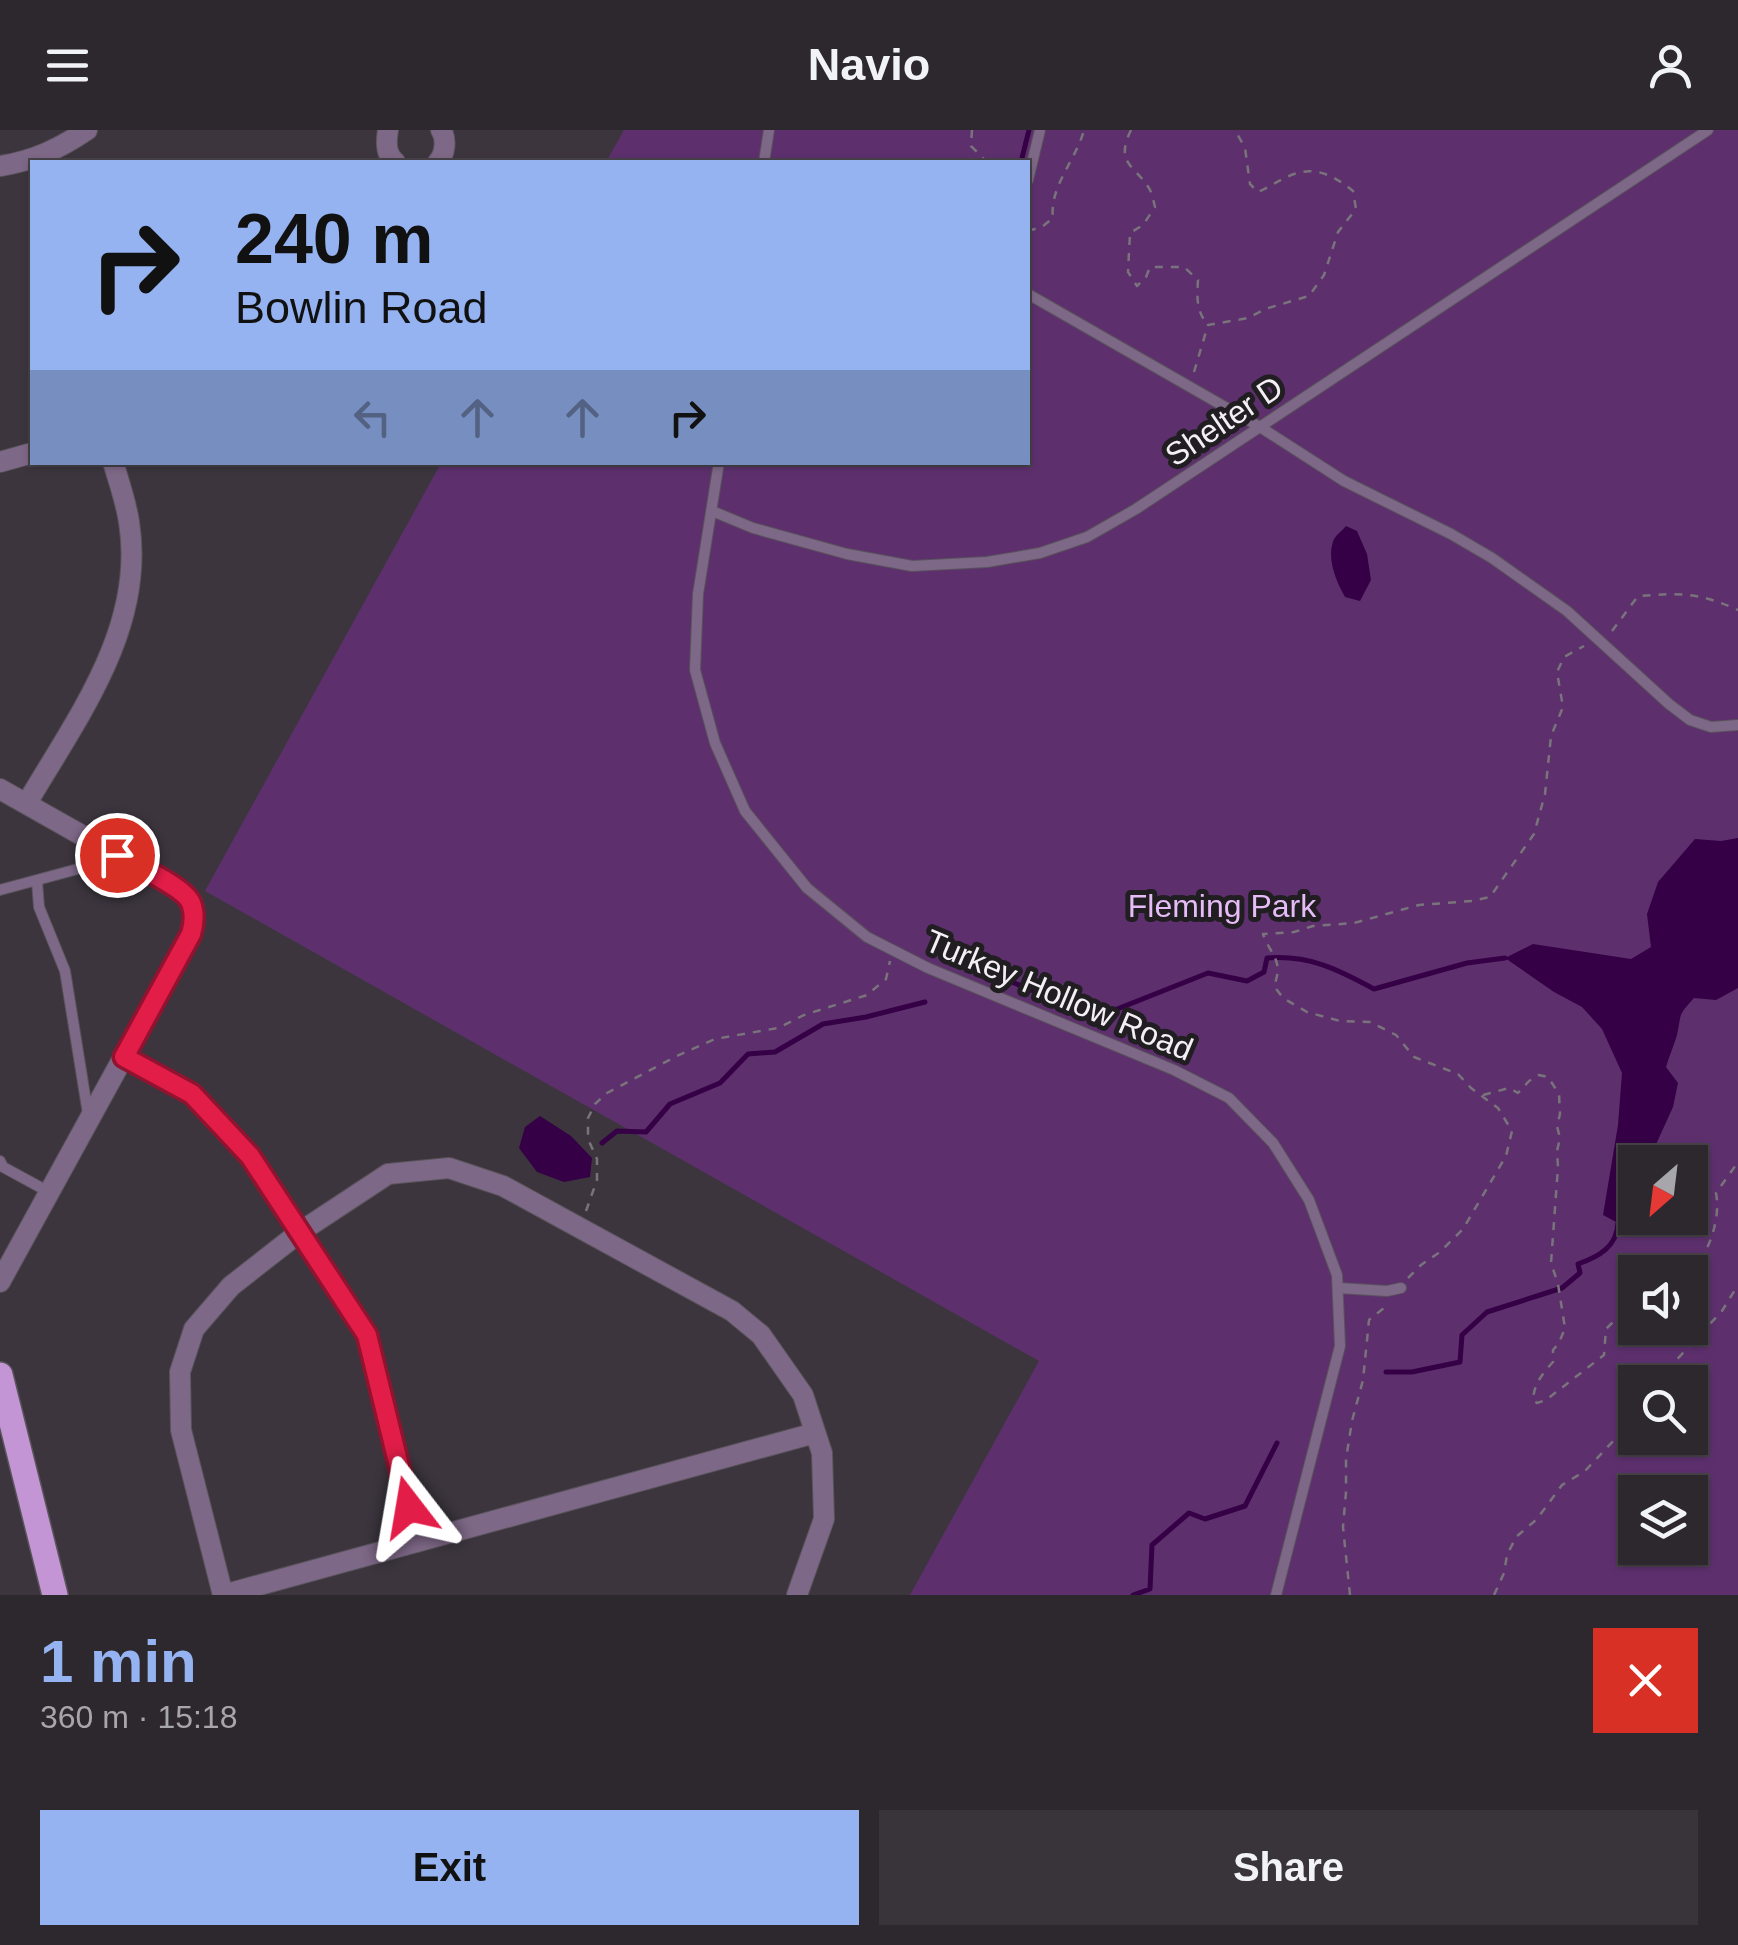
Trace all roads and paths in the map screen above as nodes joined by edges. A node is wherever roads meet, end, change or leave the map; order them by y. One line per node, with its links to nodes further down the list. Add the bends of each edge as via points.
1 (87, 130): 12 (street)
2 (388, 130): 13 (street)
3 (441, 130): 14 (street)
4 (769, 130): 15 (lane)
5 (972, 130): 16 (path, via 971,146)
6 (1040, 130): 19 (lane)
7 (1084, 130): 21 (path, via 1051,204 1054,218)
8 (1131, 130): 23 (path, via 1127,165 1152,192 1155,207 1130,233 1128,272 1137,286 1150,267 1184,267 1198,280 1200,316)
9 (1235, 130): 23 (path, via 1258,192 1294,174 1320,172 1353,191 1356,209 1309,296)
10 (1708, 130): 25 (lane, Shelter D)
11 (30, 160): 17 (street)
12 (30, 160)
13 (392, 160)
14 (440, 160)
15 (764, 160)
16 (985, 160)
17 (26, 162): 18 (street); 20 (street)
18 (0, 166)
19 (1030, 172)
20 (30, 177)
21 (1030, 230)
22 (1030, 295): 24 (lane)
23 (1208, 325): 24 (path)
24 (1191, 388): 25 (lane)
25 (1260, 427): 30 (lane, Shelter D, via 1087,536 987,562 912,566 846,554); 32 (lane, via 1344,482 1492,558)
26 (30, 453): 27 (street)
27 (0, 462)
28 (114, 465): 35 (street, via 129,522 128,605 98,682)
29 (719, 465): 30 (lane, Turkey Hollow Road)
30 (712, 510): 39 (lane, Turkey Hollow Road, via 698,594 695,670 715,744 745,811 807,888)
31 (1738, 610): 32 (path, via 1685,593 1638,596)
32 (1600, 638): 33 (lane, via 1690,720); 41 (path, via 1564,657 1558,672 1563,707 1551,736 1534,834 1490,896 1263,934 1277,957 1274,986 1283,998 1307,1012 1370,1022 1396,1034 1414,1056 1458,1074)
33 (1738, 725)
34 (0, 789): 35 (street)
35 (26, 804): 36 (street)
36 (117, 855): 37 (lane); 40 (street, via 184,893 194,922)
37 (36, 881): 38 (lane); 42 (lane, via 65,971)
38 (0, 890)
39 (892, 950): 46 (path, via 886,979 867,995 778,1028 715,1039 607,1093 588,1118 597,1180); 51 (lane, Turkey Hollow Road, via 1229,1098 1273,1143 1309,1200)
40 (124, 1057): 42 (street); 47 (street, via 192,1094 250,1156)
41 (1482, 1096): 52 (path, via 1512,1131 1506,1156 1463,1228); 53 (path, via 1510,1088 1518,1093 1539,1075 1548,1076 1559,1094 1551,1263 1564,1328 1533,1400 1546,1400 1604,1355 1606,1329)
42 (88, 1120): 45 (street)
43 (0, 1161): 45 (lane)
44 (1738, 1162): 48 (path, via 1716,1193 1714,1228)
45 (49, 1192): 49 (street)
46 (579, 1228): 47 (street, via 503,1186 449,1168 388,1174); 56 (street, via 732,1312 761,1336 803,1395)
47 (300, 1232): 58 (street, via 367,1335); 60 (street, via 232,1286 194,1329 180,1372 181,1430)
48 (1702, 1255)
49 (0, 1282)
50 (1738, 1285): 54 (path)
51 (1339, 1288): 52 (lane); 62 (lane, Turkey Hollow Road, via 1340,1346)
52 (1401, 1288): 63 (path, via 1369,1320 1352,1421 1343,1528)
53 (1618, 1317)
54 (1672, 1365)
55 (0, 1375): 59 (main road)
56 (816, 1432): 58 (street); 61 (street, via 824,1519)
57 (1618, 1436): 64 (path, via 1516,1537)
58 (418, 1542): 60 (street)
59 (55, 1595)
60 (223, 1595)
61 (797, 1595)
62 (1276, 1595)
63 (1350, 1595)
64 (1494, 1595)

